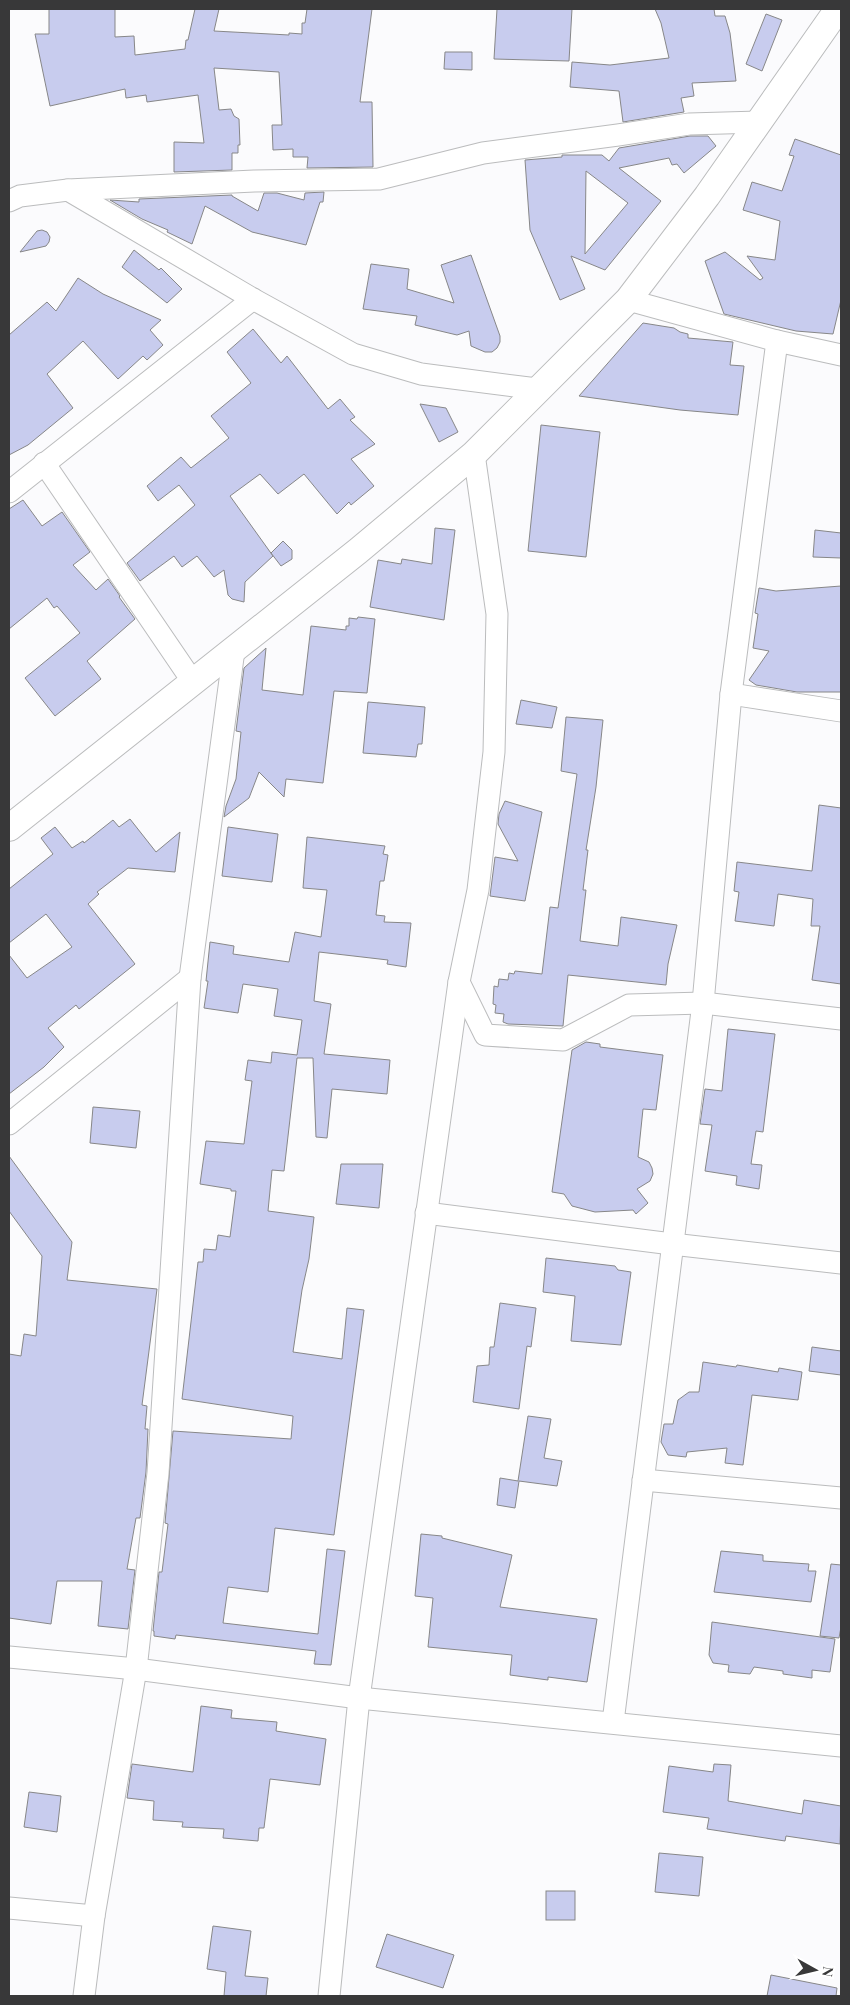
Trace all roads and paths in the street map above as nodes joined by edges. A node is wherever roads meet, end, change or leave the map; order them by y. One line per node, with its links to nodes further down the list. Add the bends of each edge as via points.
1 (838, 9): 2 (street)
2 (759, 122): 3 (street, via 689,124 483,153 379,178); 6 (street)
3 (68, 190): 4 (street, via 20,196); 5 (street)
4 (9, 201)
5 (253, 299): 9 (street, via 353,354 421,374); 11 (street)
6 (628, 300): 7 (street); 9 (street)
7 (777, 340): 8 (street); 15 (street)
8 (841, 355)
9 (537, 389): 10 (street)
10 (474, 454): 13 (street); 19 (street, via 498,614 494,752 478,890)
11 (44, 464): 12 (street); 14 (street)
12 (9, 492)
13 (234, 650): 14 (street); 18 (street)
14 (193, 682): 17 (street)
15 (731, 694): 16 (street); 20 (street)
16 (841, 711)
17 (9, 828)
18 (190, 978): 22 (street); 29 (street, via 158,1473)
19 (458, 982): 20 (street, via 485,1035 563,1040 629,1005); 23 (street)
20 (703, 1003): 21 (street); 24 (street)
21 (841, 1018)
22 (9, 1124)
23 (426, 1213): 24 (street); 30 (street)
24 (672, 1244): 25 (street); 26 (street)
25 (841, 1263)
26 (643, 1480): 27 (street); 31 (street)
27 (841, 1498)
28 (9, 1657): 29 (street)
29 (136, 1669): 30 (street); 34 (street)
30 (359, 1698): 31 (street); 36 (street)
31 (613, 1722): 32 (street)
32 (841, 1746)
33 (9, 1908): 34 (street)
34 (94, 1916): 35 (street)
35 (84, 1996)
36 (329, 1996)

